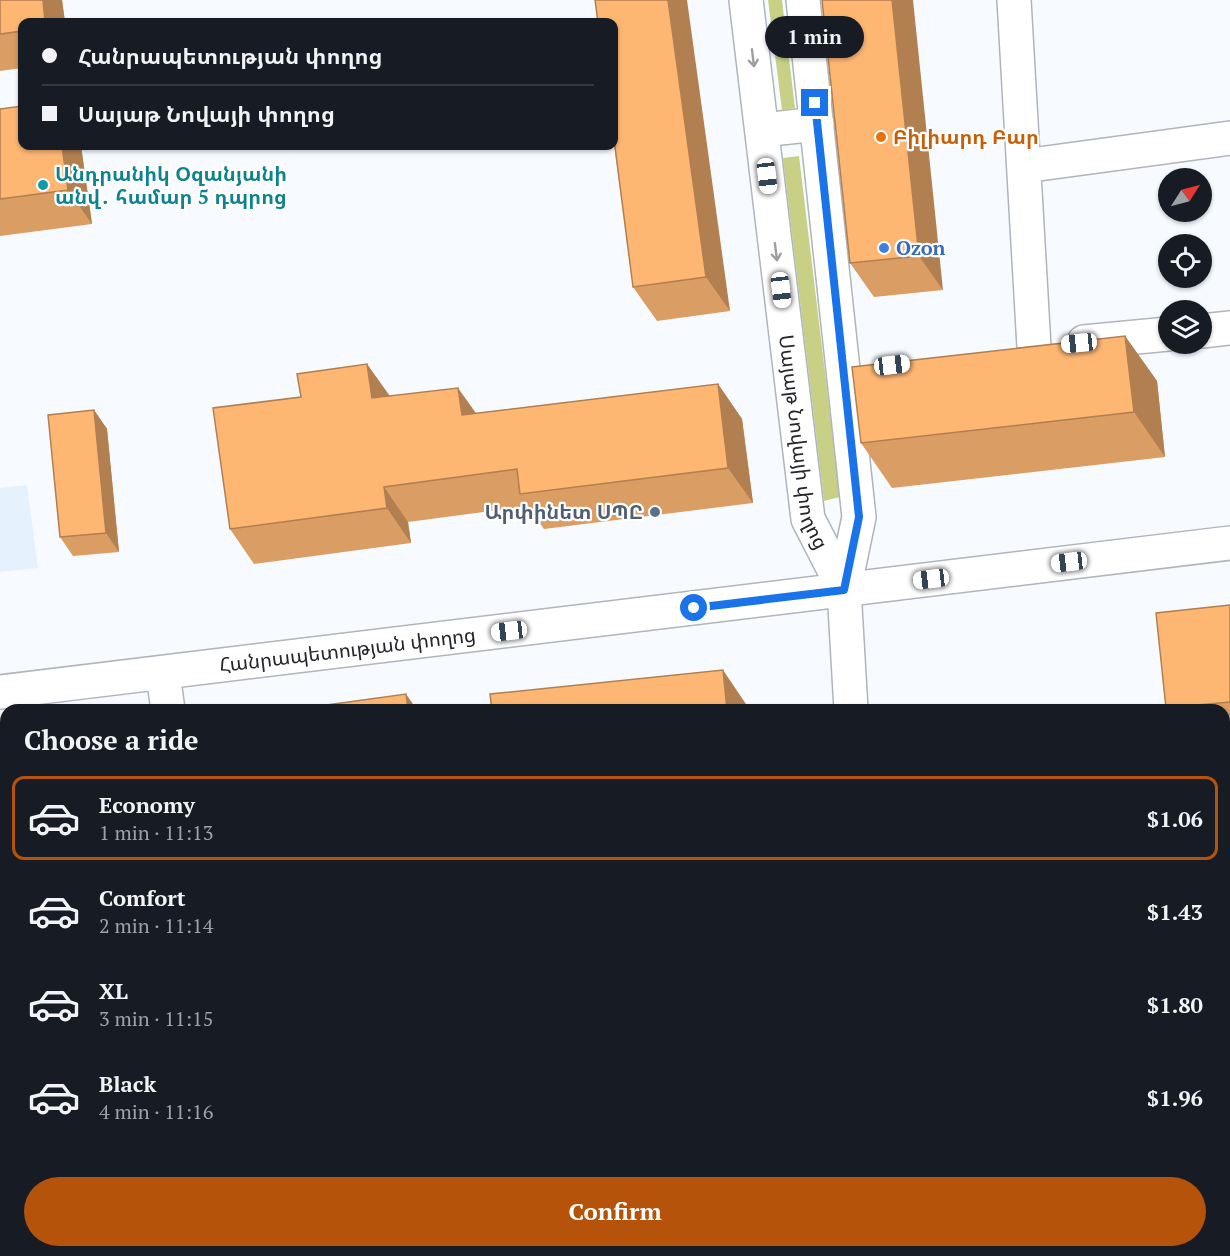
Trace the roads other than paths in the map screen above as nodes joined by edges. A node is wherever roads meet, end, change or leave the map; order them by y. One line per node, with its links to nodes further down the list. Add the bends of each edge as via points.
1 (746, 0): 5 (street, Սայաթ Նովայի փողոց, one-way to 5)
2 (803, 0): 4 (street, Սայաթ Նովայի փողոց)
3 (1014, 0): 7 (street)
4 (817, 124): 5 (street); 12 (street, Սայաթ Նովայի փողոց, via 856,370 859,517)
5 (762, 130): 12 (street, Սայաթ Նովայի փողոց, one-way to 12, via 808,519)
6 (1230, 138): 7 (street)
7 (1024, 166): 10 (street, via 1022,348)
8 (1230, 328): 9 (street)
9 (1212, 330)
10 (1158, 335)
11 (1230, 543): 12 (street, Հանրապետության փողոց)
12 (844, 590): 13 (street, Հանրապետության փողոց); 16 (street, Սայաթ Նովայի փողոց)
13 (163, 674): 14 (street, Հանրապետության փողոց); 15 (street)
14 (0, 693)
15 (167, 704)
16 (851, 704)

